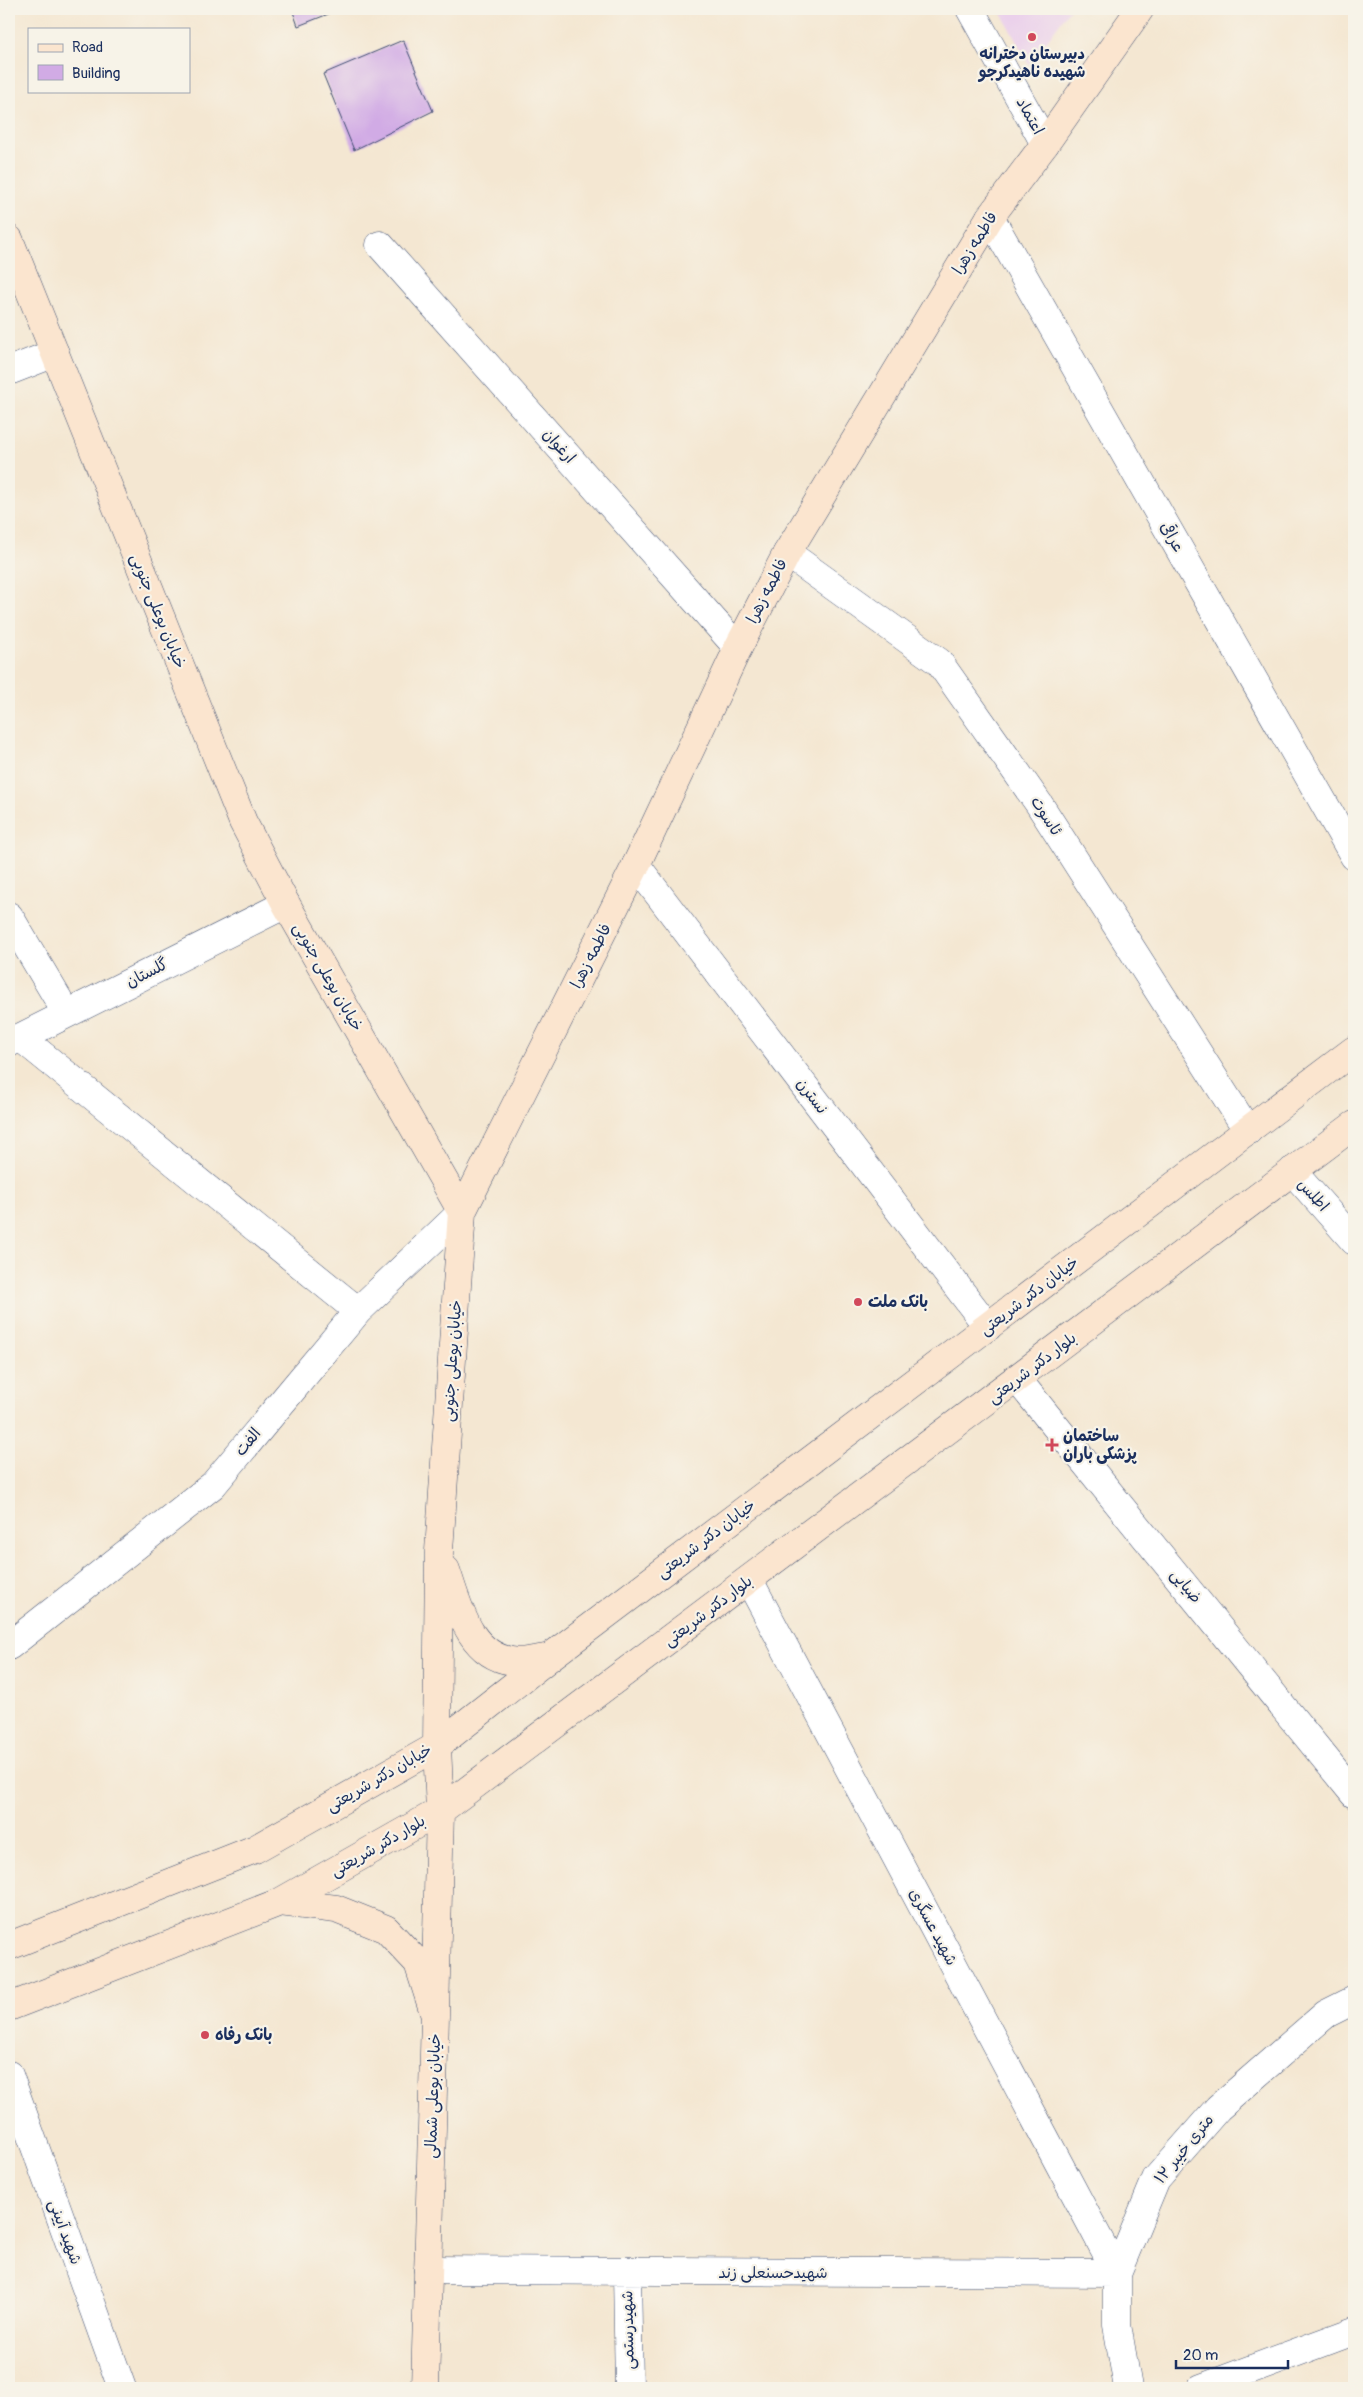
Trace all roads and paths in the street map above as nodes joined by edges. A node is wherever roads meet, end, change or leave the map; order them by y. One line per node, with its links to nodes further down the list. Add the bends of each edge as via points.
1 (970, 9): 3 (street, اعتماد)
2 (1140, 9): 3 (street, فاطمه زهرا)
3 (1045, 144): 4 (street, فاطمه زهرا)
4 (990, 217): 9 (street, فاطمه زهرا); 11 (street, عراقی)
5 (9, 239): 7 (street, خیابان بوعلی جنوبی)
6 (380, 245): 10 (street, ارغوان)
7 (55, 353): 8 (street); 13 (street, خیابان بوعلی جنوبی, via 243,822)
8 (9, 371)
9 (787, 553): 10 (street, فاطمه زهرا); 19 (street, ئاسوت, via 938,662 1039,804)
10 (738, 648): 12 (street, فاطمه زهرا)
11 (1354, 856)
12 (636, 865): 21 (street, فاطمه زهرا); 24 (street, نسترن)
13 (286, 904): 15 (street, گلستان); 21 (street, خیابان بوعلی جنوبی)
14 (9, 916): 15 (street)
15 (67, 1014): 16 (street, گلستان)
16 (14, 1040): 23 (street)
17 (1354, 1050): 19 (street, خیابان دکتر شریعتی)
18 (1354, 1125): 20 (street, بلوار دکتر شریعتی)
19 (1248, 1131): 24 (street, خیابان دکتر شریعتی)
20 (1292, 1171): 22 (street, اطلس); 25 (street, بلوار دکتر شریعتی)
21 (462, 1212): 23 (street, الفت); 26 (street, خیابان بوعلی جنوبی)
22 (1354, 1241)
23 (358, 1311): 28 (street, الفت, via 212,1485)
24 (988, 1327): 29 (street, خیابان دکتر شریعتی)
25 (1017, 1379): 27 (street, بلوار دکتر شریعتی); 31 (street, ضیایی)
26 (439, 1551): 29 (street, via 465,1623 479,1645 513,1662); 30 (street, خیابان بوعلی جنوبی)
27 (749, 1580): 32 (street, بلوار دکتر شریعتی); 41 (street, شهید عسگری)
28 (9, 1646)
29 (550, 1657): 30 (street, خیابان دکتر شریعتی)
30 (436, 1746): 32 (street, خیابان بوعلی جنوبی); 34 (street, خیابان دکتر شریعتی, via 255,1849)
31 (1354, 1794)
32 (440, 1811): 33 (street, بلوار دکتر شریعتی); 37 (street, خیابان بوعلی جنوبی)
33 (280, 1902): 36 (street, بلوار دکتر شریعتی); 37 (street, خیابان بوعلی شمالی, via 336,1909 386,1929 418,1963)
34 (9, 1946)
35 (1354, 2000): 41 (street, ۱۲ متری خیبر, via 1326,2014 1218,2108 1156,2179)
36 (9, 2007)
37 (436, 2016): 39 (street, خیابان بوعلی شمالی)
38 (9, 2075): 43 (street, شهید آیینی)
39 (428, 2270): 40 (street, شهیدحسنعلی زند); 44 (street, خیابان بوعلی شمالی)
40 (627, 2272): 41 (street, شهیدحسنعلی زند); 45 (street, شهیدرستمی)
41 (1117, 2273): 46 (street, ۱۲ متری خیبر, via 1117,2325)
42 (1354, 2331): 47 (street)
43 (122, 2388)
44 (425, 2388)
45 (628, 2388)
46 (1128, 2388)
47 (1201, 2388)

